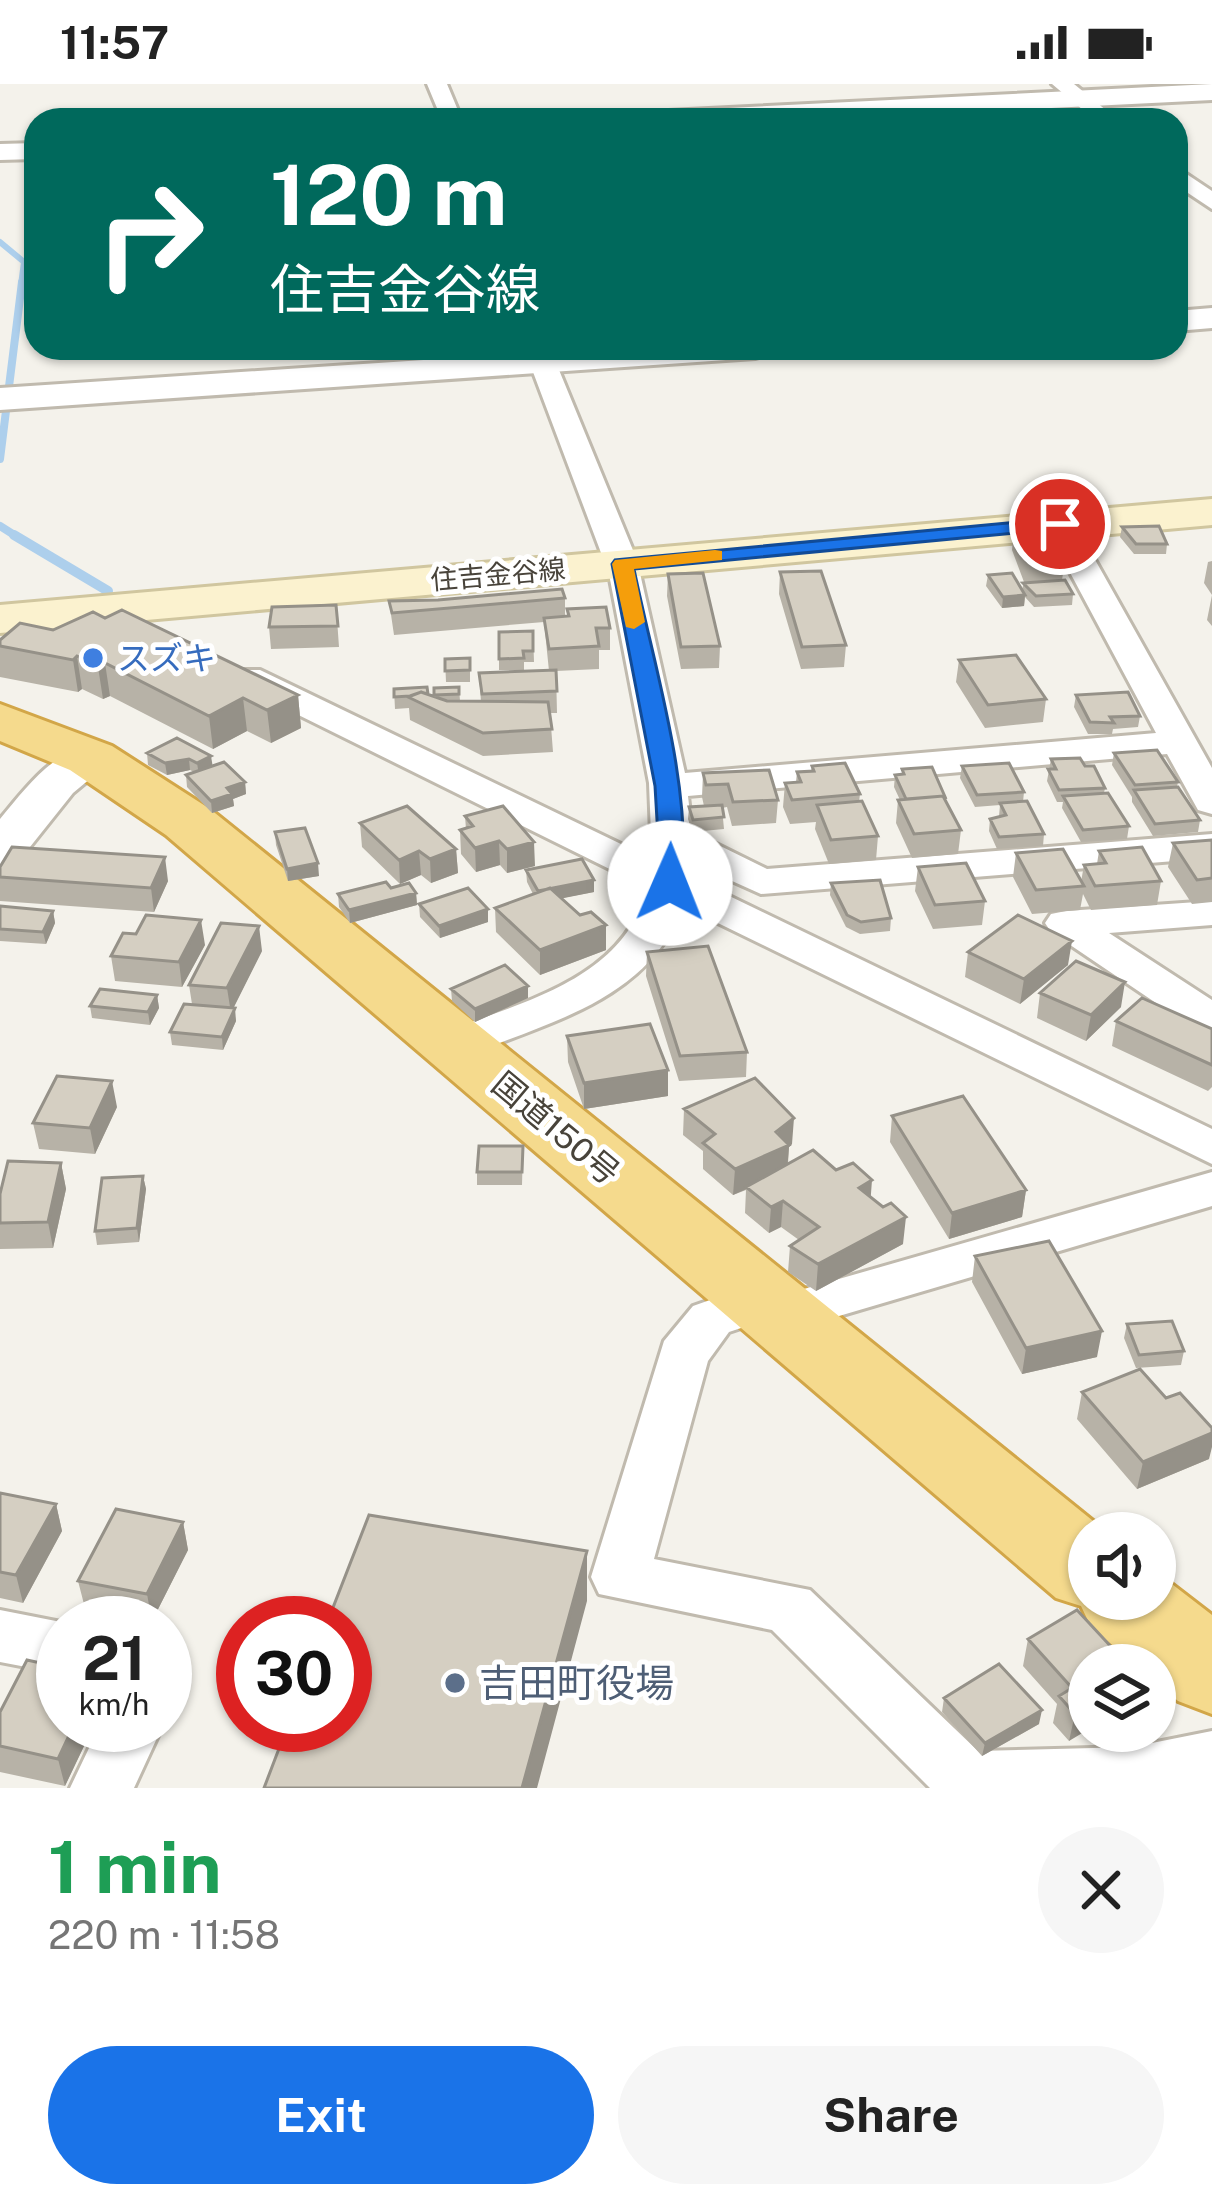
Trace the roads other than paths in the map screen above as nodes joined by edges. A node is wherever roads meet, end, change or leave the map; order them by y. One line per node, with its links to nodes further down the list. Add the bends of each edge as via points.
1 (1071, 91): 2 (street); 3 (street)
2 (1212, 92)
3 (823, 108)
4 (1188, 183): 5 (street)
5 (1212, 202)
6 (480, 360): 8 (street)
7 (542, 360): 11 (street)
8 (10, 399)
9 (1212, 512): 10 (main road, 住吉金谷線)
10 (1060, 524): 11 (main road, 住吉金谷線); 17 (street)
11 (622, 564): 12 (main road, 住吉金谷線); 19 (street)
12 (110, 608): 13 (main road, 住吉金谷線); 14 (street)
13 (0, 619)
14 (164, 635)
15 (206, 656): 24 (street)
16 (0, 721): 18 (highway, 国道150号)
17 (1175, 742): 19 (street); 20 (street)
18 (91, 758): 23 (street, via 56,783); 27 (highway, 国道150号, via 188,822)
19 (668, 786): 21 (street)
20 (1212, 802)
21 (674, 838): 22 (street, via 761,882); 24 (street)
22 (1212, 846)
23 (0, 850)
24 (670, 883): 27 (street, via 635,956 606,980); 28 (street)
25 (1212, 913): 26 (street, via 1066,923)
26 (1212, 1021)
27 (455, 1043): 30 (highway, 国道150号)
28 (1212, 1148)
29 (1212, 1190): 30 (street)
30 (770, 1308): 31 (highway, 国道150号); 38 (street, via 711,1318 683,1355 620,1577 789,1607)
31 (1068, 1553)
32 (1149, 1620): 35 (highway)
33 (0, 1636): 34 (street)
34 (36, 1643)
35 (1212, 1672)
36 (119, 1752): 39 (street)
37 (1212, 1760): 38 (street, via 1132,1776)
38 (970, 1784)
39 (102, 1788)

